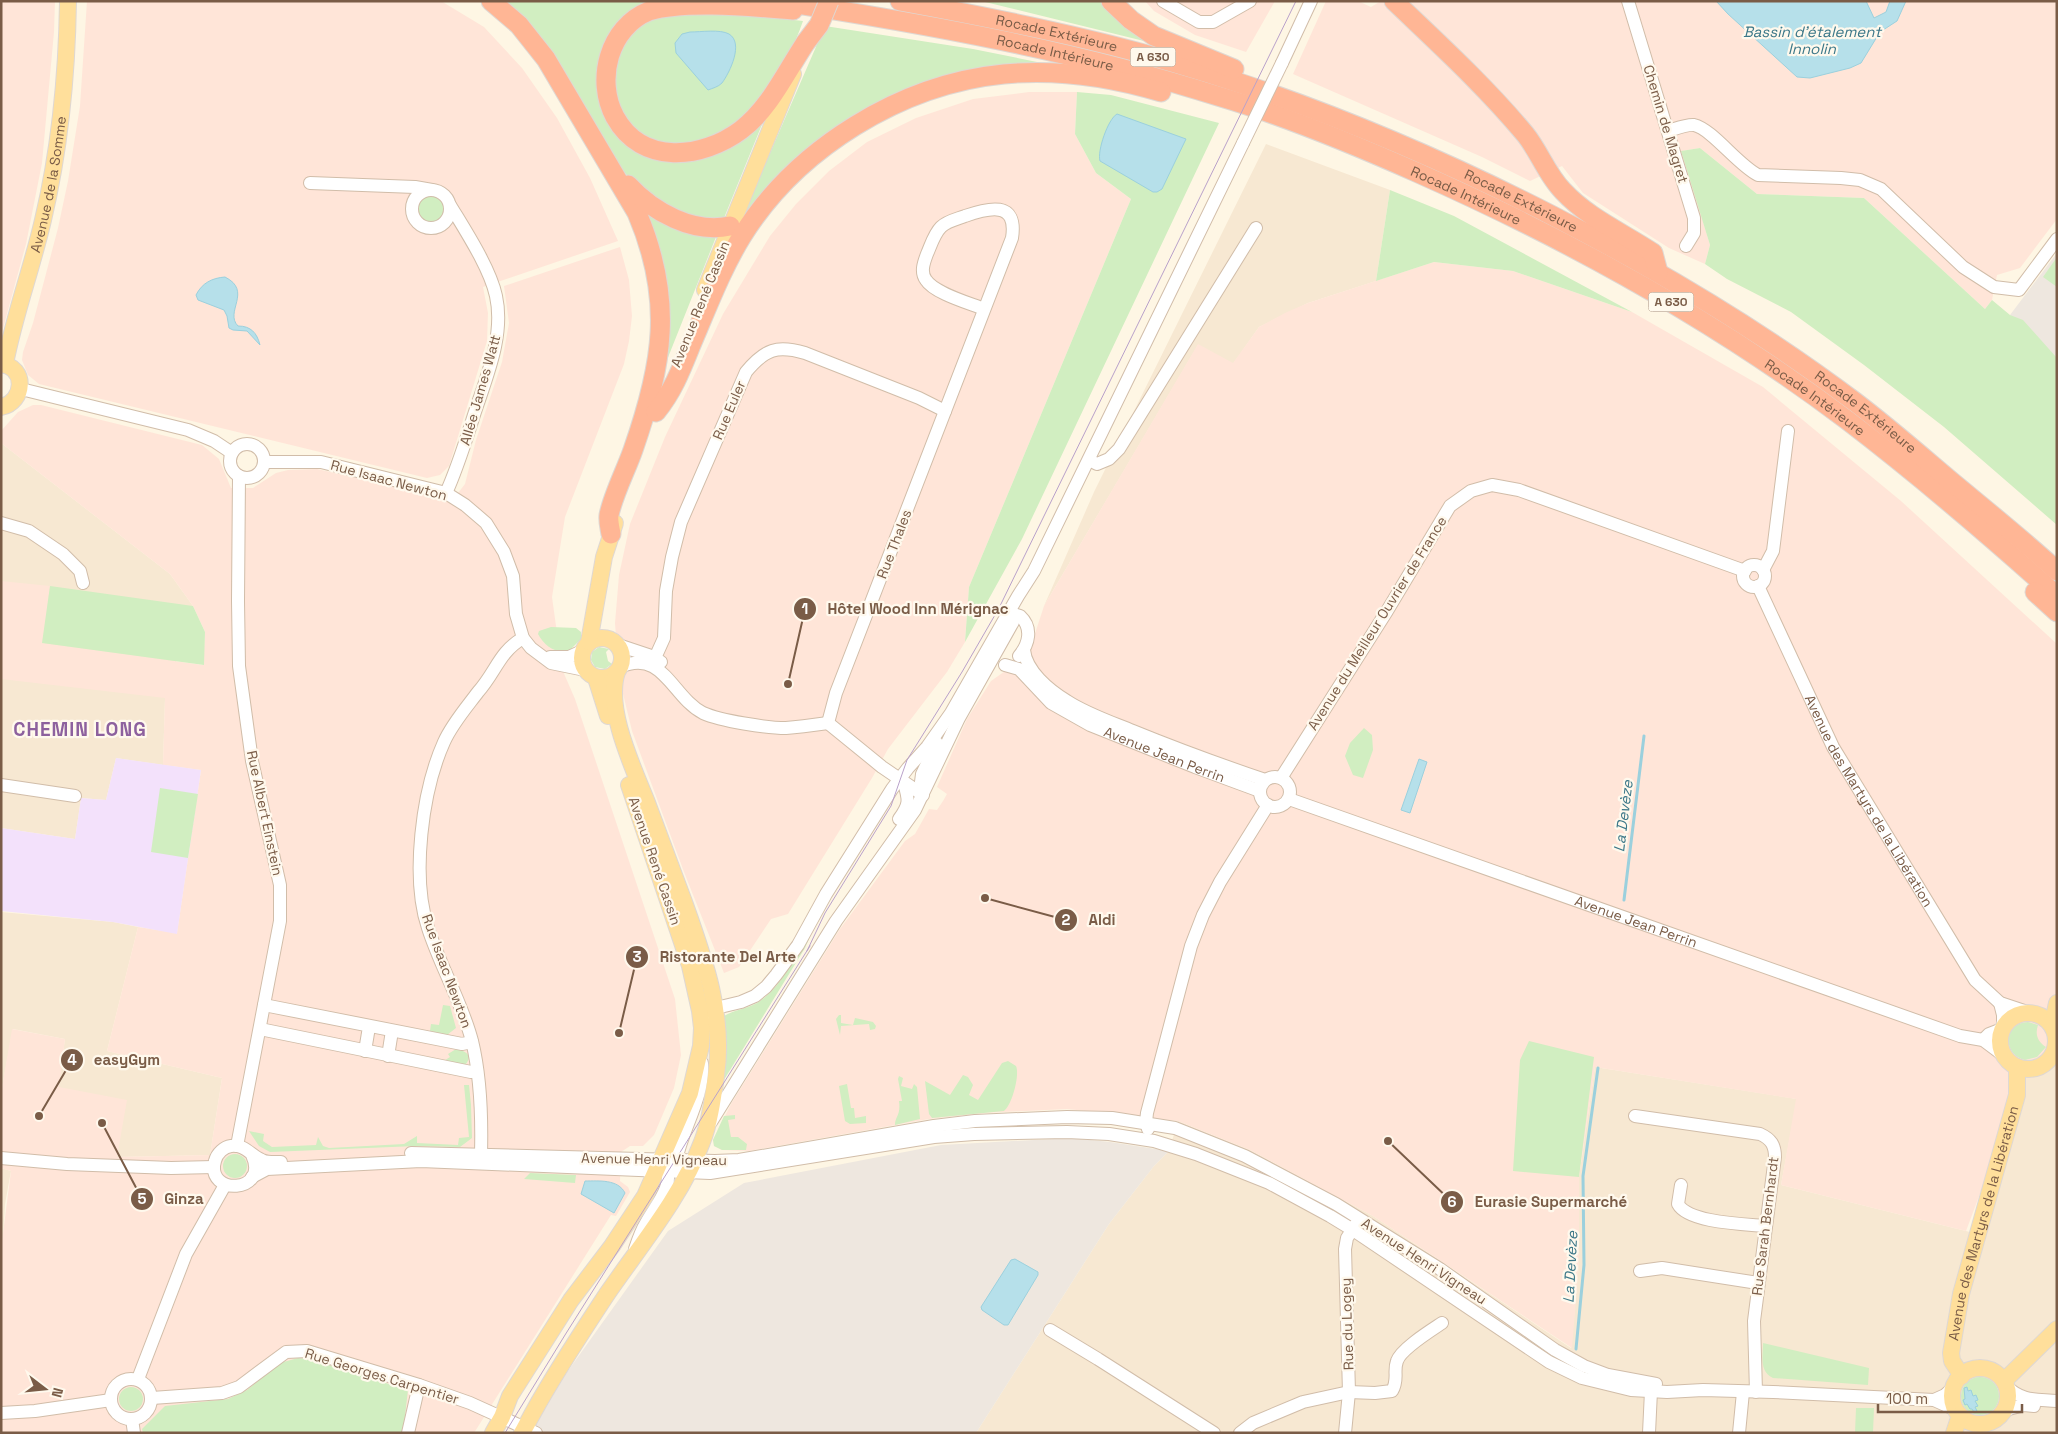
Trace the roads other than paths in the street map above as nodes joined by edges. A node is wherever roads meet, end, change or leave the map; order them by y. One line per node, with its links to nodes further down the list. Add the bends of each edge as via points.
1 (68, 1): 26 (main road, Avenue de la Somme, via 67,65 56,156 36,249)
2 (491, 1): 13 (highway, via 519,25)
3 (778, 1): 11 (highway, Rocade Intérieure / A 630)
4 (829, 1): 12 (highway, bridge, via 819,25)
5 (1111, 1): 16 (highway, via 1154,36 1287,88)
6 (1163, 1): 7 (street, via 1199,22 1213,22)
7 (1250, 1)
8 (1311, 1): 33 (street, bridge)
9 (1394, 1): 24 (highway, via 1472,75 1526,136 1562,190 1591,216 1653,254)
10 (1628, 1): 15 (street, Chemin de Magret)
11 (897, 10): 12 (highway, via 674,5 649,11 634,19 614,43 607,68 608,98 623,128 645,146 673,153 706,149 742,130 760,112); 14 (highway, Rocade Intérieure / A 630, via 1223,97); 16 (highway, Rocade Extérieure / A 630, via 975,14 1146,54 1284,98)
12 (806, 42): 20 (main road, Avenue René Cassin)
13 (546, 59): 20 (highway, via 560,73 629,186 646,203 686,223 713,228); 39 (highway, via 637,213 648,238 658,288 661,320 659,354 643,420 609,516)
14 (1277, 116): 30 (highway, via 1261,121 1120,82 1039,73 1004,74 963,82 888,108 856,125 808,160 763,206 723,270 670,396); 41 (highway, Rocade Intérieure / A 630, via 1375,154 1481,201 1581,251 1676,306 1846,419)
15 (1668, 131): 22 (street, via 1692,125 1702,128 1748,170 1758,175 1860,180 1881,188 1963,267 1994,288 2019,290); 23 (street, Chemin de Magret, via 1694,218 1694,233)
16 (1397, 141): 24 (highway, Rocade Extérieure / A 630, via 1486,182)
17 (310, 183): 18 (street)
18 (432, 190): 19 (street, via 444,194); 19 (street, via 421,194 413,204 414,216 422,225 434,228 445,222)
19 (450, 205): 36 (street, Allée James Watt, via 490,278 499,320 491,363)
20 (730, 226): 30 (main road, Avenue René Cassin)
21 (1256, 228): 33 (street, via 1119,449 1109,459 1097,464)
22 (2057, 239)
23 (1686, 246)
24 (1658, 272): 38 (highway, Rocade Extérieure / A 630, via 1740,323 1855,402)
25 (984, 309): 25 (street, Rue Thales, via 1012,238 1011,220 999,209 987,209 947,222 935,235 923,266 925,279 935,288); 29 (street, Rue Thales)
26 (3, 364): 27 (main road, via 16,371)
27 (21, 389): 28 (main road, via 10,405); 32 (street, via 188,430)
28 (1, 407)
29 (945, 411): 57 (street, Rue Euler, via 806,353 777,349 763,354 746,372 681,522 666,589 664,638); 65 (street, Rue Thales, via 836,693)
30 (656, 412): 39 (main road, Avenue René Cassin)
31 (1788, 431): 43 (street, via 1773,551)
32 (232, 453): 34 (street, via 240,446 251,445 260,451); 35 (street, via 230,464)
33 (1089, 460): 50 (street)
34 (264, 462): 35 (street, via 253,476); 36 (street, Rue Isaac Newton, via 321,462)
35 (240, 476): 77 (street, Rue Albert Einstein, via 240,666 252,761 281,896 280,921)
36 (446, 493): 51 (street, Rue Isaac Newton, via 477,514 496,537 513,576 516,614)
37 (1, 523): 46 (street, via 29,531 63,554 80,571)
38 (2014, 533): 40 (highway, via 2042,545); 45 (highway, Rocade Extérieure / A 630)
39 (611, 534): 42 (main road, Avenue René Cassin)
40 (2057, 558)
41 (2020, 563): 48 (highway, Rocade Intérieure / A 630); 49 (highway, via 2028,585)
42 (602, 568): 52 (main road, Avenue René Cassin, via 603,615); 53 (main road, Avenue René Cassin)
43 (1763, 570): 44 (street, via 1754,565); 47 (street, via 1765,577)
44 (1744, 571): 47 (street, via 1748,584); 66 (street, Avenue du Meilleur Ouvrier de France, via 1519,490 1492,486 1471,491 1450,506 1388,611)
45 (2057, 571)
46 (83, 583)
47 (1758, 586): 75 (street, Avenue des Martyrs de la Libération, via 1833,747 1975,980)
48 (2057, 596)
49 (2057, 612)
50 (1011, 616): 54 (street); 55 (street, via 1023,618 1029,629); 58 (street)
51 (523, 638): 56 (street); 87 (street, Rue Isaac Newton, via 505,651 445,740 428,790 423,823 421,889 424,915)
52 (615, 643): 53 (main road, via 600,638); 57 (street); 60 (main road, via 622,656)
53 (586, 646): 56 (street, via 569,657 546,656); 61 (main road, via 582,664)
54 (990, 646): 58 (street); 64 (street)
55 (1024, 650): 59 (street); 63 (street, Avenue Jean Perrin, via 1031,669)
56 (536, 651): 61 (street, via 551,662)
57 (655, 658): 62 (street, via 669,670)
58 (991, 662): 59 (street, Avenue Jean Perrin); 70 (street, via 959,718)
59 (1005, 665): 63 (street, Avenue Jean Perrin, via 1020,669 1038,691)
60 (619, 670): 61 (main road, via 607,678); 62 (street, via 640,662 653,666); 78 (main road, Avenue René Cassin, via 613,694 616,715 701,950)
61 (590, 674): 81 (main road, Avenue René Cassin, via 681,938 696,991)
62 (681, 694): 65 (street, via 702,712 721,719 786,728)
63 (1070, 709): 69 (street, Avenue Jean Perrin, via 1198,757)
64 (951, 713): 67 (street); 70 (street, via 922,774)
65 (828, 723): 67 (street)
66 (1281, 778): 69 (street, via 1273,777); 72 (street, via 1290,789)
67 (901, 781): 70 (street); 74 (street, via 908,796 908,806); 78 (street, via 776,975 755,996)
68 (1, 785): 71 (street)
69 (1263, 786): 73 (street, via 1262,799)
70 (923, 795): 74 (street, via 908,822)
71 (75, 796)
72 (1289, 799): 73 (street, via 1282,806); 86 (street, Avenue Jean Perrin, via 1960,1036)
73 (1268, 806): 95 (street, via 1220,882 1191,946)
74 (858, 891): 97 (street, via 720,1106)
75 (2000, 1003): 79 (street, Avenue des Martyrs de la Libération); 82 (street)
76 (2056, 1004): 79 (main road); 85 (main road)
77 (264, 1005): 80 (street); 83 (street, Rue Albert Einstein)
78 (716, 1008): 81 (street, via 708,1014); 97 (main road, Avenue René Cassin, via 716,1076)
79 (2031, 1012): 82 (main road, via 2011,1018); 85 (main road, via 2046,1019)
80 (370, 1027): 84 (street); 88 (street)
81 (702, 1028): 103 (main road, Avenue René Cassin, via 690,1093)
82 (2002, 1028): 86 (street); 89 (main road, via 1999,1039)
83 (260, 1029): 88 (street); 99 (street, Rue Albert Einstein)
84 (392, 1031): 87 (street, via 462,1044); 90 (street)
85 (2056, 1035): 91 (main road)
86 (1983, 1040): 89 (street, Avenue Jean Perrin)
87 (472, 1042): 93 (street, Rue Isaac Newton)
88 (365, 1051): 90 (street)
89 (2003, 1055): 92 (main road)
90 (388, 1056): 93 (street)
91 (2053, 1061): 92 (main road, via 2034,1069)
92 (2017, 1067): 120 (main road, Avenue des Martyrs de la Libération, via 2017,1095 1960,1294 1951,1343)
93 (477, 1072): 100 (street, Rue Isaac Newton, via 482,1108)
94 (1635, 1116): 110 (street, Rue Sarah Bernhardt, via 1760,1134 1767,1138 1775,1148 1776,1157)
95 (1146, 1122): 96 (street, Avenue Henri Vigneau, via 1137,1130 1110,1126); 98 (street); 105 (street, Avenue Henri Vigneau, via 1067,1118 934,1126); 109 (street, Avenue Henri Vigneau, via 1175,1128 1245,1156)
96 (1067, 1132): 98 (street, Avenue Henri Vigneau); 105 (street, Avenue Henri Vigneau, via 934,1137 710,1173)
97 (703, 1140): 105 (main road, Avenue René Cassin)
98 (1154, 1141): 111 (street, Avenue Henri Vigneau, via 1269,1183)
99 (237, 1146): 101 (street, Avenue Henri Vigneau); 104 (street, via 223,1149)
100 (481, 1154): 101 (street, Avenue Henri Vigneau, via 422,1152 269,1162); 103 (street, Avenue Henri Vigneau)
101 (252, 1155): 106 (street, via 255,1166)
102 (1, 1158): 104 (street, via 67,1164)
103 (665, 1166): 105 (street); 106 (street, Avenue Henri Vigneau, via 421,1161 266,1170); 112 (street, via 665,1191 644,1225); 113 (main road, Avenue René Cassin, via 622,1232)
104 (214, 1167): 107 (street, via 217,1177)
105 (691, 1167): 112 (main road, Avenue René Cassin)
106 (252, 1177): 107 (street, Avenue Henri Vigneau, via 243,1185)
107 (225, 1185): 119 (street, via 186,1254)
108 (1681, 1185): 110 (street, via 1678,1204 1685,1212 1714,1220)
109 (1359, 1218): 111 (street, Rue du Logey); 123 (street, Avenue Henri Vigneau, via 1440,1269 1555,1350 1608,1375)
110 (1766, 1226): 115 (street, Rue Sarah Bernhardt)
111 (1353, 1230): 123 (street, Avenue Henri Vigneau, via 1549,1362 1606,1385); 124 (street, Rue du Logey, via 1345,1249)
112 (631, 1261): 138 (main road, Avenue René Cassin)
113 (592, 1270): 135 (main road, via 510,1396); 138 (main road, via 577,1305 518,1400 515,1410)
114 (1640, 1271): 115 (street, via 1662,1268)
115 (1758, 1283): 126 (street, Rue Sarah Bernhardt, via 1754,1321)
116 (1442, 1323): 124 (street, via 1397,1359 1397,1382 1392,1391)
117 (1050, 1330): 142 (street)
118 (2057, 1330): 121 (main road)
119 (138, 1379): 127 (street, via 146,1384); 128 (street, via 130,1378 118,1383)
120 (1958, 1381): 121 (main road, via 1971,1370 1986,1369 1993,1371); 129 (street, via 1945,1395); 133 (main road, via 1953,1398)
121 (2005, 1384): 130 (street, via 2016,1395); 132 (main road, via 2008,1398)
122 (419, 1385): 127 (street, Rue Georges Carpentier, via 307,1351 286,1352 239,1387 222,1393); 135 (street, Rue Georges Carpentier); 140 (street)
123 (1654, 1389): 125 (street, Avenue Henri Vigneau); 145 (street)
124 (1349, 1392): 143 (street, via 1303,1402 1252,1423); 144 (street, Rue du Logey)
125 (1743, 1392): 126 (street, Avenue Henri Vigneau); 146 (street)
126 (1756, 1392): 129 (street, Avenue Henri Vigneau)
127 (152, 1398): 136 (street, via 148,1410)
128 (111, 1400): 134 (street); 136 (street, via 112,1407 120,1416)
129 (1934, 1400): 133 (street, Avenue Henri Vigneau)
130 (2057, 1401)
131 (2057, 1408): 132 (street, via 2024,1404)
132 (2004, 1410): 137 (main road, via 1992,1421)
133 (1958, 1412): 137 (main road); 147 (main road)
134 (1, 1413)
135 (502, 1417): 138 (main road); 141 (main road)
136 (132, 1419): 139 (street)
137 (1971, 1428)
138 (523, 1432)
139 (134, 1433)
140 (408, 1433)
141 (493, 1433)
142 (1214, 1433)
143 (1240, 1433)
144 (1345, 1433)
145 (1649, 1433)
146 (1739, 1433)
147 (1954, 1433)

